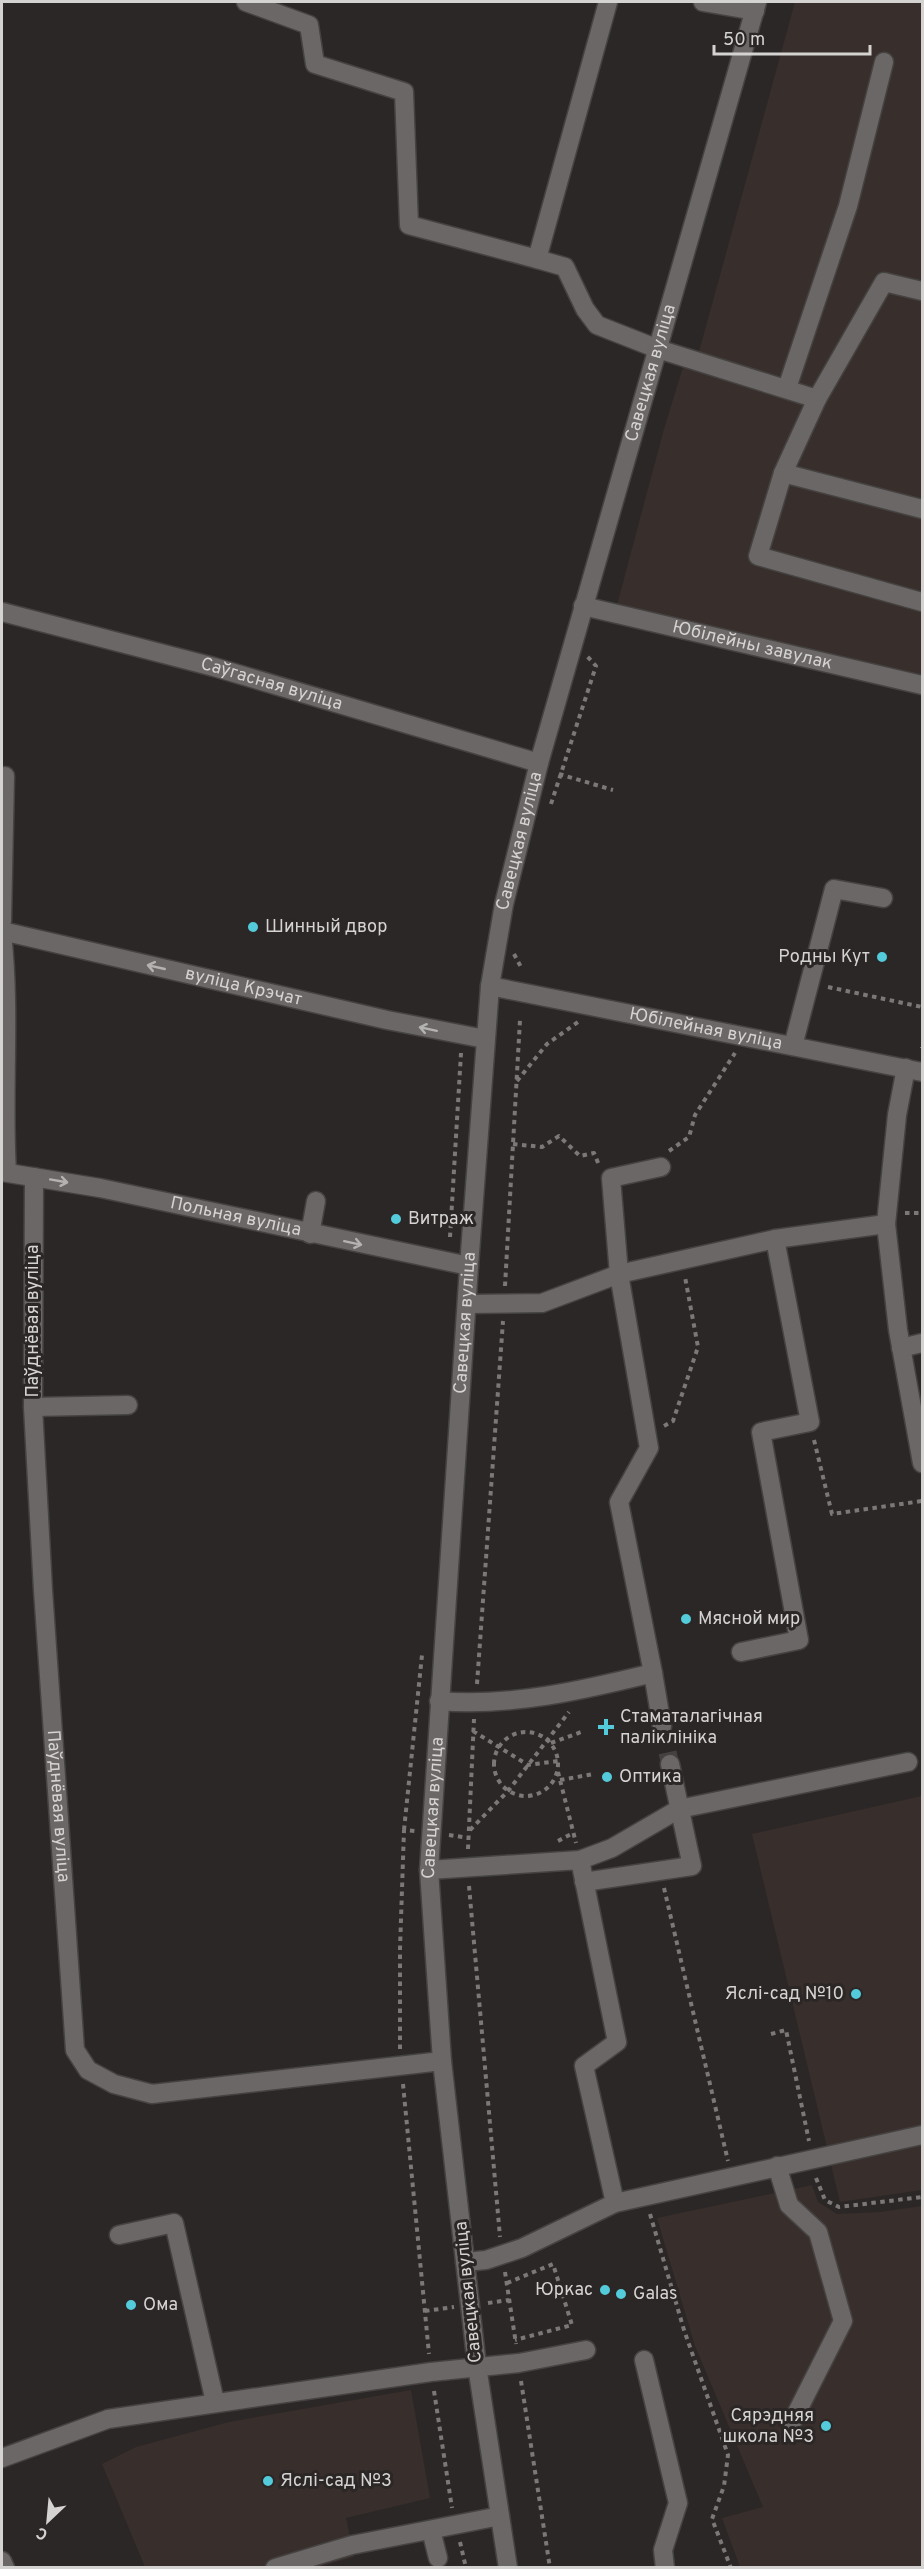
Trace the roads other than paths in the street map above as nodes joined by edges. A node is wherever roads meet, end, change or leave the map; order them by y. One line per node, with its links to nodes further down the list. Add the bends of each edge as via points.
1 (246, 2): 6 (street, via 309,25 315,64 404,92 409,225)
2 (608, 2): 6 (street)
3 (703, 2): 4 (street)
4 (756, 6): 8 (street, Савецкая вуліца)
5 (884, 63): 9 (street, via 848,206)
6 (537, 259): 8 (street, via 565,267 597,326)
7 (922, 291): 10 (street, via 884,282)
8 (658, 349): 9 (street); 14 (street, Савецкая вуліца)
9 (787, 388): 10 (street)
10 (817, 399): 11 (street)
11 (783, 473): 12 (street); 13 (street, via 758,556)
12 (922, 509)
13 (922, 602)
14 (583, 606): 16 (street, Юбілейны завулак); 17 (street, Савецкая вуліца)
15 (2, 612): 17 (street, Саўгасная вуліца, via 214,667)
16 (922, 685)
17 (539, 763): 22 (street, Савецкая вуліца, via 504,904)
18 (5, 776): 20 (street)
19 (883, 898): 24 (street, via 834,889)
20 (2, 921)
21 (2, 932): 23 (street, вуліца Крэчат, one-way to 21); 27 (street)
22 (490, 986): 23 (street, Савецкая вуліца); 24 (street, Юбілейная вуліца)
23 (485, 1039): 33 (street, Савецкая вуліца)
24 (793, 1046): 25 (street, Юбілейная вуліца)
25 (914, 1070): 30 (street, via 897,1115)
26 (659, 1168): 34 (street, via 611,1178)
27 (4, 1172): 28 (street, Польная вуліца)
28 (34, 1177): 31 (street, Польная вуліца, one-way to 31); 39 (street, Паўднёвая вуліца)
29 (316, 1201): 31 (street)
30 (886, 1224): 32 (street); 37 (street)
31 (310, 1234): 33 (street, Польная вуліца, one-way to 33)
32 (775, 1239): 34 (street); 41 (street, via 810,1422 761,1432 799,1640)
33 (469, 1266): 35 (street, Савецкая вуліца)
34 (619, 1274): 35 (street, via 542,1303); 42 (street, via 648,1449 619,1502)
35 (467, 1304): 43 (street, Савецкая вуліца)
36 (922, 1343): 37 (street)
37 (901, 1348): 40 (street)
38 (128, 1406): 39 (street)
39 (33, 1407): 51 (street, Паўднёвая вуліца, via 75,2050 88,2070 114,2084 152,2094)
40 (922, 1463)
41 (741, 1652)
42 (653, 1673): 43 (street, via 586,1689 475,1704); 44 (street)
43 (439, 1701): 49 (street, Савецкая вуліца)
44 (662, 1726)
45 (908, 1762): 47 (street)
46 (670, 1764): 47 (street)
47 (679, 1809): 48 (street, via 612,1848); 50 (street, via 692,1866)
48 (580, 1860): 49 (street); 50 (street)
49 (429, 1870): 51 (street, Савецкая вуліца)
50 (584, 1882): 54 (street, via 617,2042 584,2066)
51 (442, 2061): 56 (street, Савецкая вуліца)
52 (922, 2135): 53 (street)
53 (777, 2166): 54 (street); 61 (street, via 789,2205 818,2232 843,2321)
54 (615, 2203): 56 (street, via 522,2248 486,2260)
55 (119, 2235): 60 (street, via 174,2223)
56 (465, 2262): 59 (street, Савецкая вуліца)
57 (586, 2350): 59 (street, via 519,2363)
58 (644, 2360): 70 (street, via 678,2503 663,2550)
59 (477, 2366): 60 (street); 63 (street, Савецкая вуліца)
60 (216, 2402): 62 (street, via 108,2419)
61 (792, 2422)
62 (2, 2458)
63 (500, 2516): 64 (street); 69 (street, Савецкая вуліца)
64 (430, 2530): 65 (street); 68 (street, via 352,2545)
65 (438, 2558)
66 (2, 2561): 67 (street)
67 (5, 2568)
68 (274, 2568)
69 (508, 2568)
70 (664, 2568)

